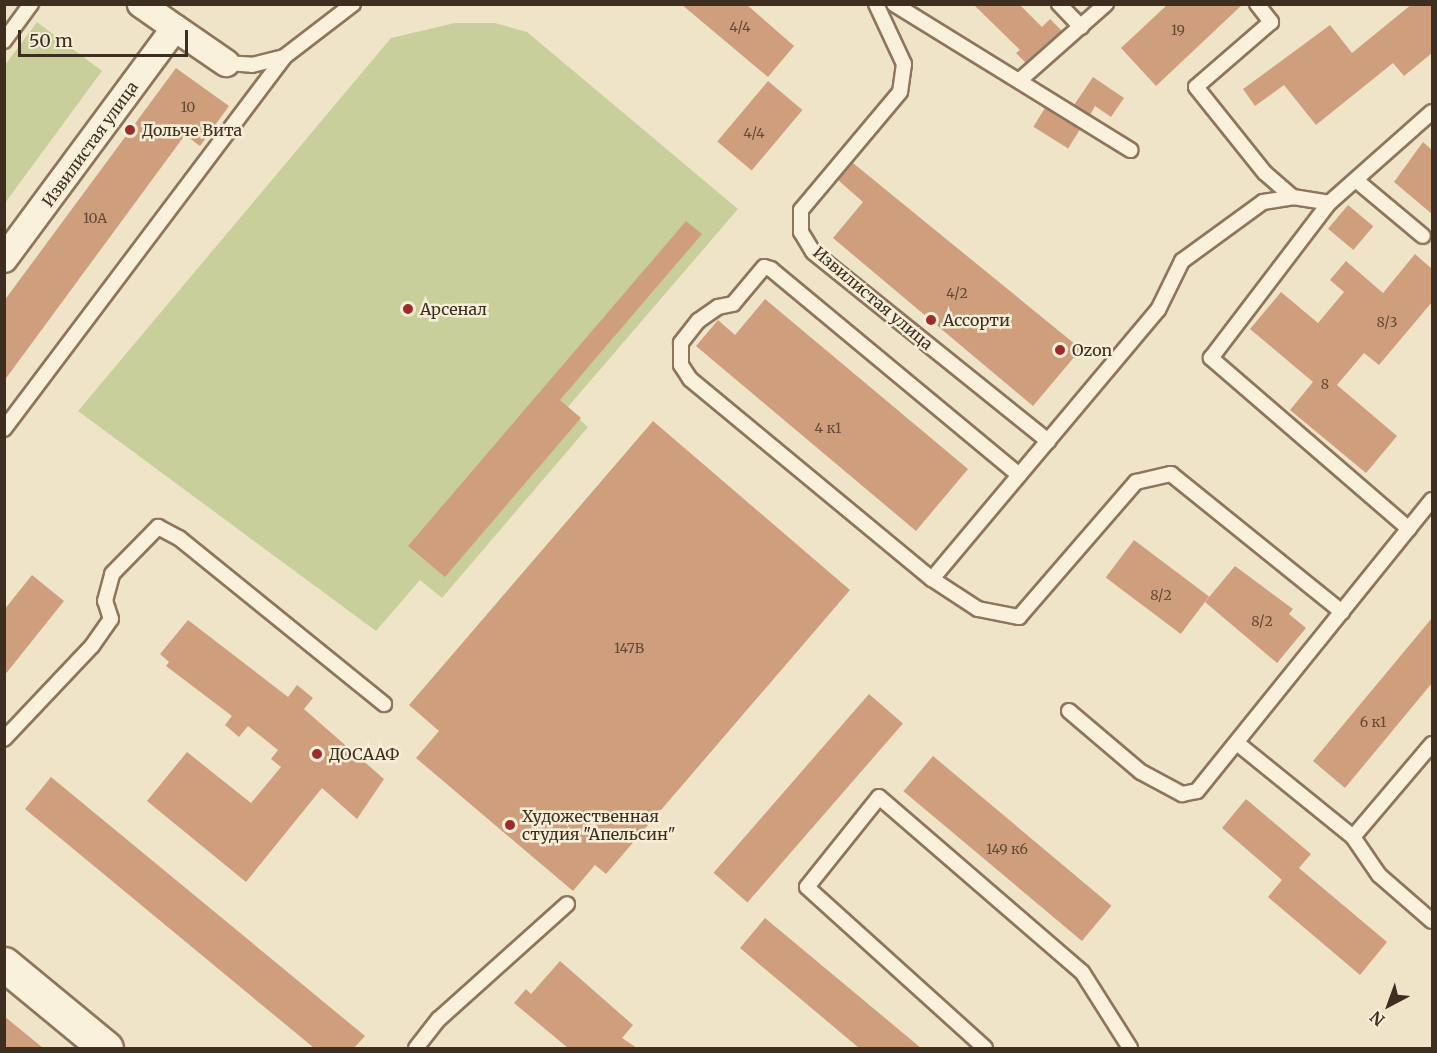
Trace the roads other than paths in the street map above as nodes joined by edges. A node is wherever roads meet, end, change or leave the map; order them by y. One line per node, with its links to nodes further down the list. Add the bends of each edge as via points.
1 (32, 4): 11 (lane)
2 (141, 4): 10 (street)
3 (353, 4): 12 (lane)
4 (876, 4): 23 (lane, Извилистая улица, via 904,64 900,92 801,210 801,232 813,252)
5 (894, 4): 14 (lane)
6 (1059, 4): 9 (lane)
7 (1106, 4): 9 (lane)
8 (1257, 4): 18 (lane, via 1271,22 1196,87 1265,173)
9 (1081, 27): 14 (lane)
10 (176, 28): 13 (street); 21 (street, Извилистая улица)
11 (4, 41)
12 (284, 57): 13 (lane, via 252,65); 22 (lane)
13 (226, 63)
14 (1020, 81): 16 (lane)
15 (1432, 112): 17 (lane)
16 (1130, 150)
17 (1356, 180): 19 (lane); 20 (lane)
18 (1293, 197): 19 (lane); 23 (lane, via 1263,202 1182,261 1158,310)
19 (1329, 203): 26 (lane, via 1211,358)
20 (1423, 236)
21 (4, 260)
22 (4, 429)
23 (1048, 441): 24 (lane)
24 (1019, 475): 27 (lane); 27 (lane, via 771,269 764,267 733,304 718,307 698,321 681,343 681,364 690,379)
25 (1432, 500): 26 (lane)
26 (1409, 529): 28 (lane)
27 (932, 579): 28 (lane, via 978,609 1019,617 1136,482 1171,474)
28 (1342, 612): 32 (lane)
29 (384, 704): 31 (lane, via 179,538 158,527 112,574 105,601 111,619 92,646)
30 (1069, 711): 32 (lane, via 1141,772 1182,794 1197,791)
31 (4, 739)
32 (1237, 743): 34 (lane)
33 (1432, 744): 34 (lane)
34 (1353, 837): 36 (lane, via 1379,875)
35 (567, 904): 39 (lane, via 440,1019)
36 (1432, 921)
37 (4, 964): 38 (street)
38 (106, 1048)
39 (417, 1048)
40 (985, 1048): 41 (lane, via 807,887 879,797 1082,972)
41 (1130, 1048)

